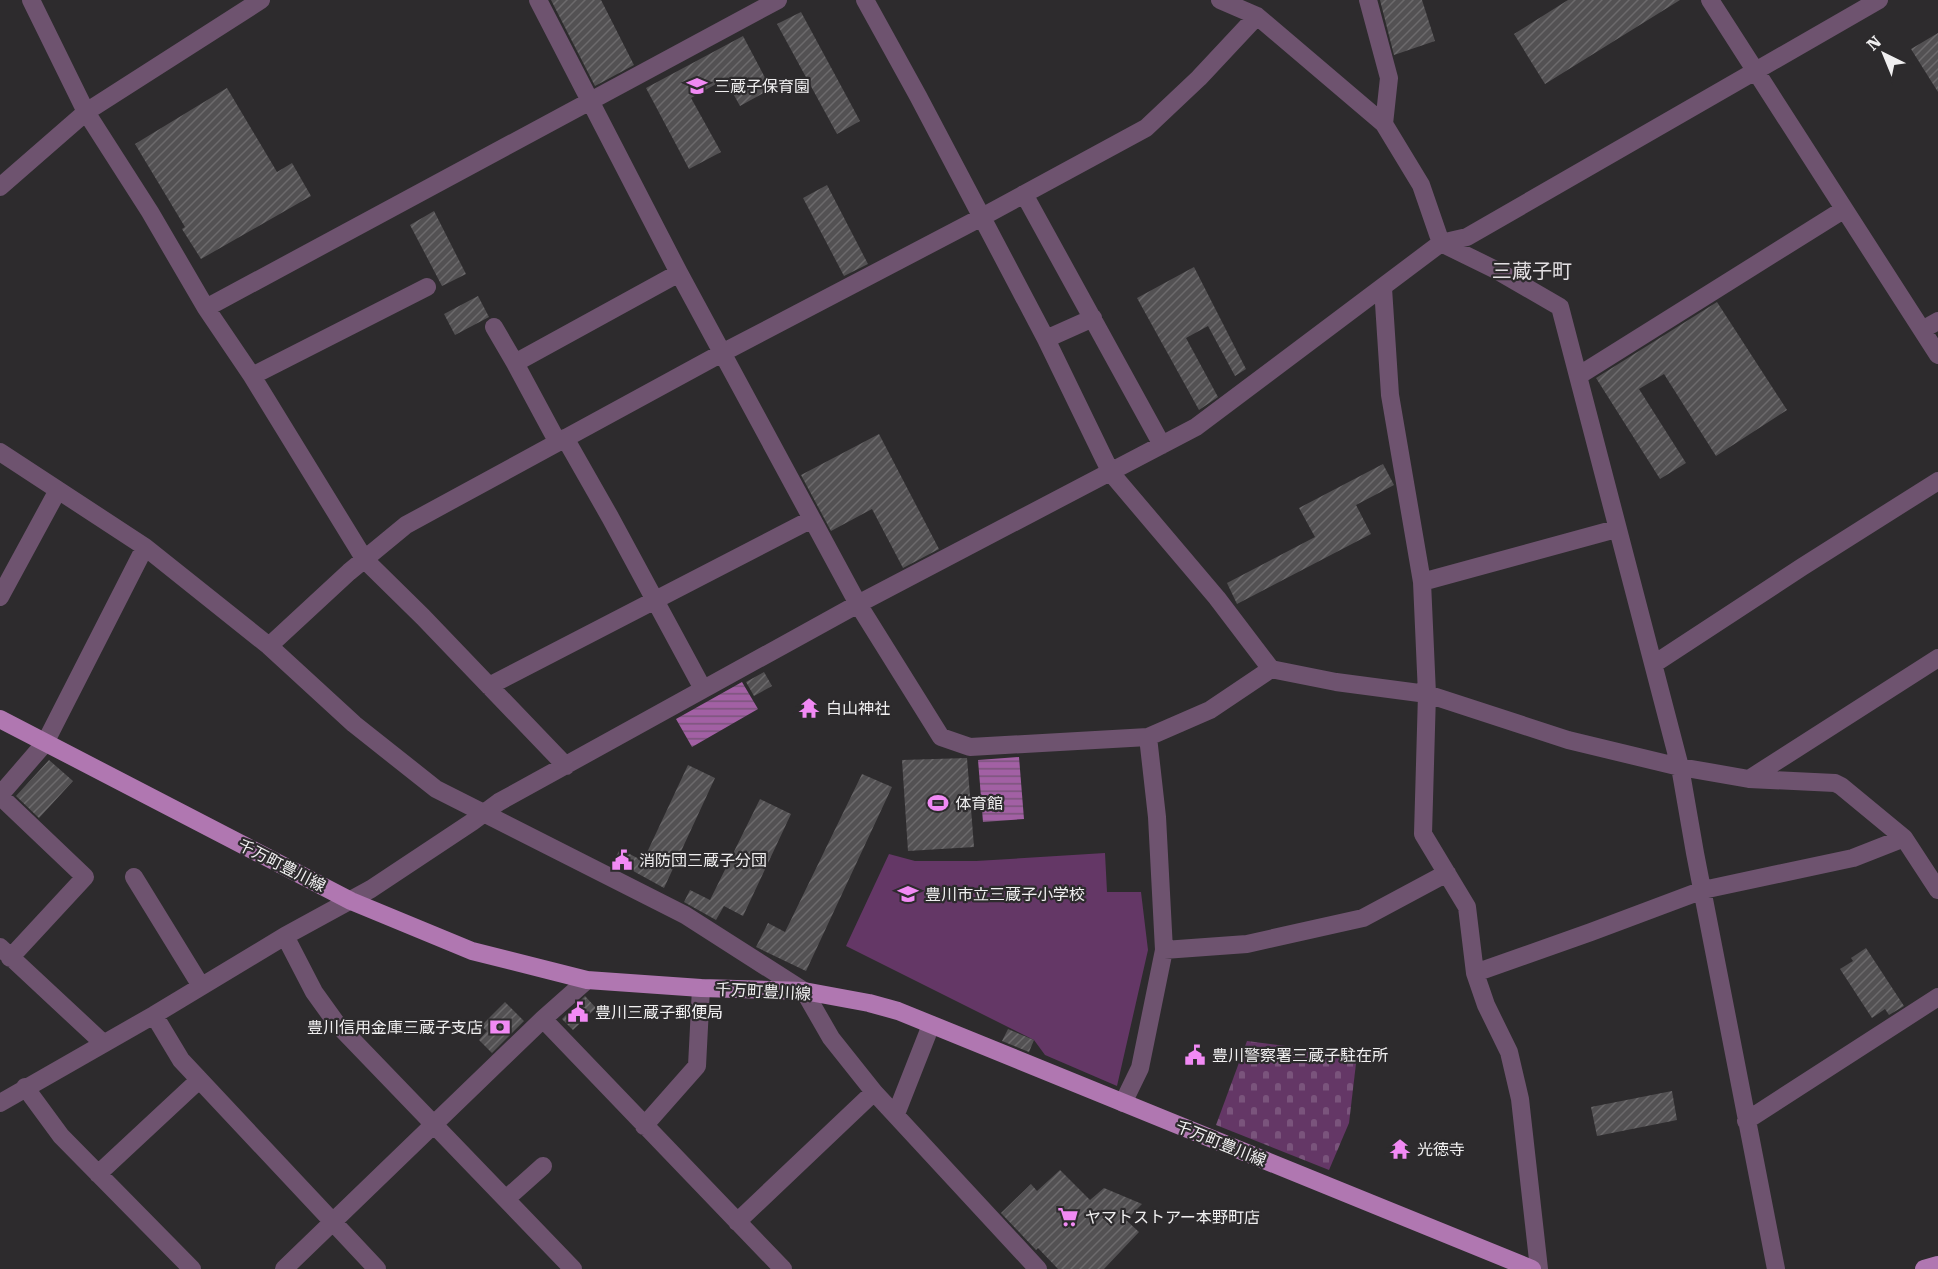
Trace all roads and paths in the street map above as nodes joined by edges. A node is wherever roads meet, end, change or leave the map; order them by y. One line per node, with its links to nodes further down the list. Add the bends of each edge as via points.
1 (31, 0): 13 (street)
2 (261, 0): 13 (street)
3 (538, 0): 12 (street)
4 (778, 0): 12 (street)
5 (865, 0): 18 (street)
6 (1220, 0): 10 (street)
7 (1368, 0): 14 (street, via 1389,78)
8 (1710, 0): 11 (street)
9 (1879, 0): 11 (street)
10 (1256, 8): 14 (street); 16 (street, via 1199,78 1146,128)
11 (1755, 70): 17 (street); 19 (street, via 1467,237)
12 (590, 102): 20 (street); 23 (street)
13 (86, 112): 15 (street); 23 (street)
14 (1384, 123): 19 (street, via 1421,186)
15 (0, 187)
16 (1024, 194): 18 (street); 24 (street)
17 (1844, 210): 27 (street); 33 (street)
18 (982, 217): 28 (street); 29 (street)
19 (1441, 243): 22 (street); 33 (street, via 1560,307)
20 (679, 273): 29 (street); 31 (street)
21 (427, 287): 32 (street)
22 (1383, 288): 35 (street, via 1196,427); 44 (street, via 1390,395)
23 (206, 308): 32 (street)
24 (1093, 318): 28 (street); 35 (street)
25 (1938, 321): 27 (street)
26 (494, 327): 31 (street)
27 (1922, 330): 30 (street)
28 (1046, 339): 37 (street)
29 (722, 353): 34 (street); 40 (street)
30 (1938, 355)
31 (515, 363): 34 (street)
32 (252, 376): 43 (street)
33 (1578, 376): 41 (street)
34 (561, 440): 43 (street, via 406,525); 46 (street)
35 (1162, 445): 37 (street)
36 (0, 452): 39 (street)
37 (1112, 473): 47 (street); 51 (street)
38 (1938, 481): 50 (street)
39 (58, 490): 42 (street); 45 (street)
40 (812, 519): 46 (street); 47 (street)
41 (1616, 529): 44 (street); 50 (street)
42 (145, 547): 48 (street); 57 (street)
43 (365, 560): 48 (street); 52 (street)
44 (1422, 582): 54 (street)
45 (0, 597)
46 (655, 600): 52 (street); 53 (street)
47 (858, 604): 53 (street); 56 (street, via 941,737 970,747)
48 (269, 646): 62 (street, via 354,724 427,782)
49 (1938, 658): 60 (street)
50 (1654, 664): 59 (street)
51 (1271, 669): 54 (street); 56 (street, via 1210,710)
52 (489, 686): 58 (street)
53 (703, 690): 58 (street)
54 (1426, 694): 59 (street, via 1568,740); 64 (street, via 1423,834)
55 (0, 719): 57 (main road, 千万町豊川線)
56 (1148, 737): 70 (street)
57 (45, 742): 61 (street); 68 (main road, 千万町豊川線)
58 (566, 766): 62 (street)
59 (1680, 767): 60 (street); 66 (street)
60 (1749, 778): 63 (street, via 1835,783)
61 (0, 796): 71 (street, via 85,877)
62 (482, 814): 68 (street); 76 (street, via 686,915)
63 (1904, 838): 66 (street, via 1853,858); 67 (street)
64 (1448, 873): 70 (street, via 1363,918 1247,944); 72 (street, via 1467,907)
65 (134, 877): 74 (street)
66 (1703, 890): 72 (street); 88 (street)
67 (1938, 890)
68 (351, 901): 69 (street); 73 (main road, 千万町豊川線, via 472,951)
69 (285, 936): 74 (street); 89 (street, via 314,992 338,1024)
70 (1164, 950): 86 (street, via 1140,1068)
71 (5, 952): 81 (street)
72 (1475, 973): 104 (street, via 1509,1052 1520,1099)
73 (587, 981): 75 (main road, 千万町豊川線); 79 (street)
74 (201, 986): 78 (street)
75 (701, 988): 76 (main road, 千万町豊川線); 90 (street, via 697,1066)
76 (804, 991): 80 (main road, 千万町豊川線, via 869,1003); 84 (street, via 831,1038)
77 (1938, 997): 88 (street)
78 (154, 1015): 81 (street); 82 (street, via 181,1060)
79 (543, 1019): 89 (street); 90 (street)
80 (931, 1025): 86 (main road, 千万町豊川線); 87 (street)
81 (103, 1043): 83 (street)
82 (199, 1080): 92 (street); 95 (street)
83 (25, 1088): 85 (street); 92 (street, via 61,1136)
84 (874, 1092): 87 (street); 94 (street)
85 (0, 1103)
86 (1123, 1103): 103 (main road, 千万町豊川線)
87 (896, 1114): 102 (street)
88 (1746, 1121): 105 (street)
89 (435, 1125): 93 (street); 95 (street)
90 (644, 1126): 94 (street)
91 (543, 1166): 93 (street)
92 (98, 1174): 97 (street)
93 (506, 1199): 100 (street)
94 (737, 1222): 101 (street)
95 (332, 1223): 98 (street); 99 (street)
96 (1938, 1265): 106 (main road)
97 (192, 1269)
98 (284, 1269)
99 (377, 1269)
100 (573, 1269)
101 (783, 1269)
102 (1038, 1269)
103 (1532, 1269)
104 (1539, 1269)
105 (1776, 1269)
106 (1924, 1269)

